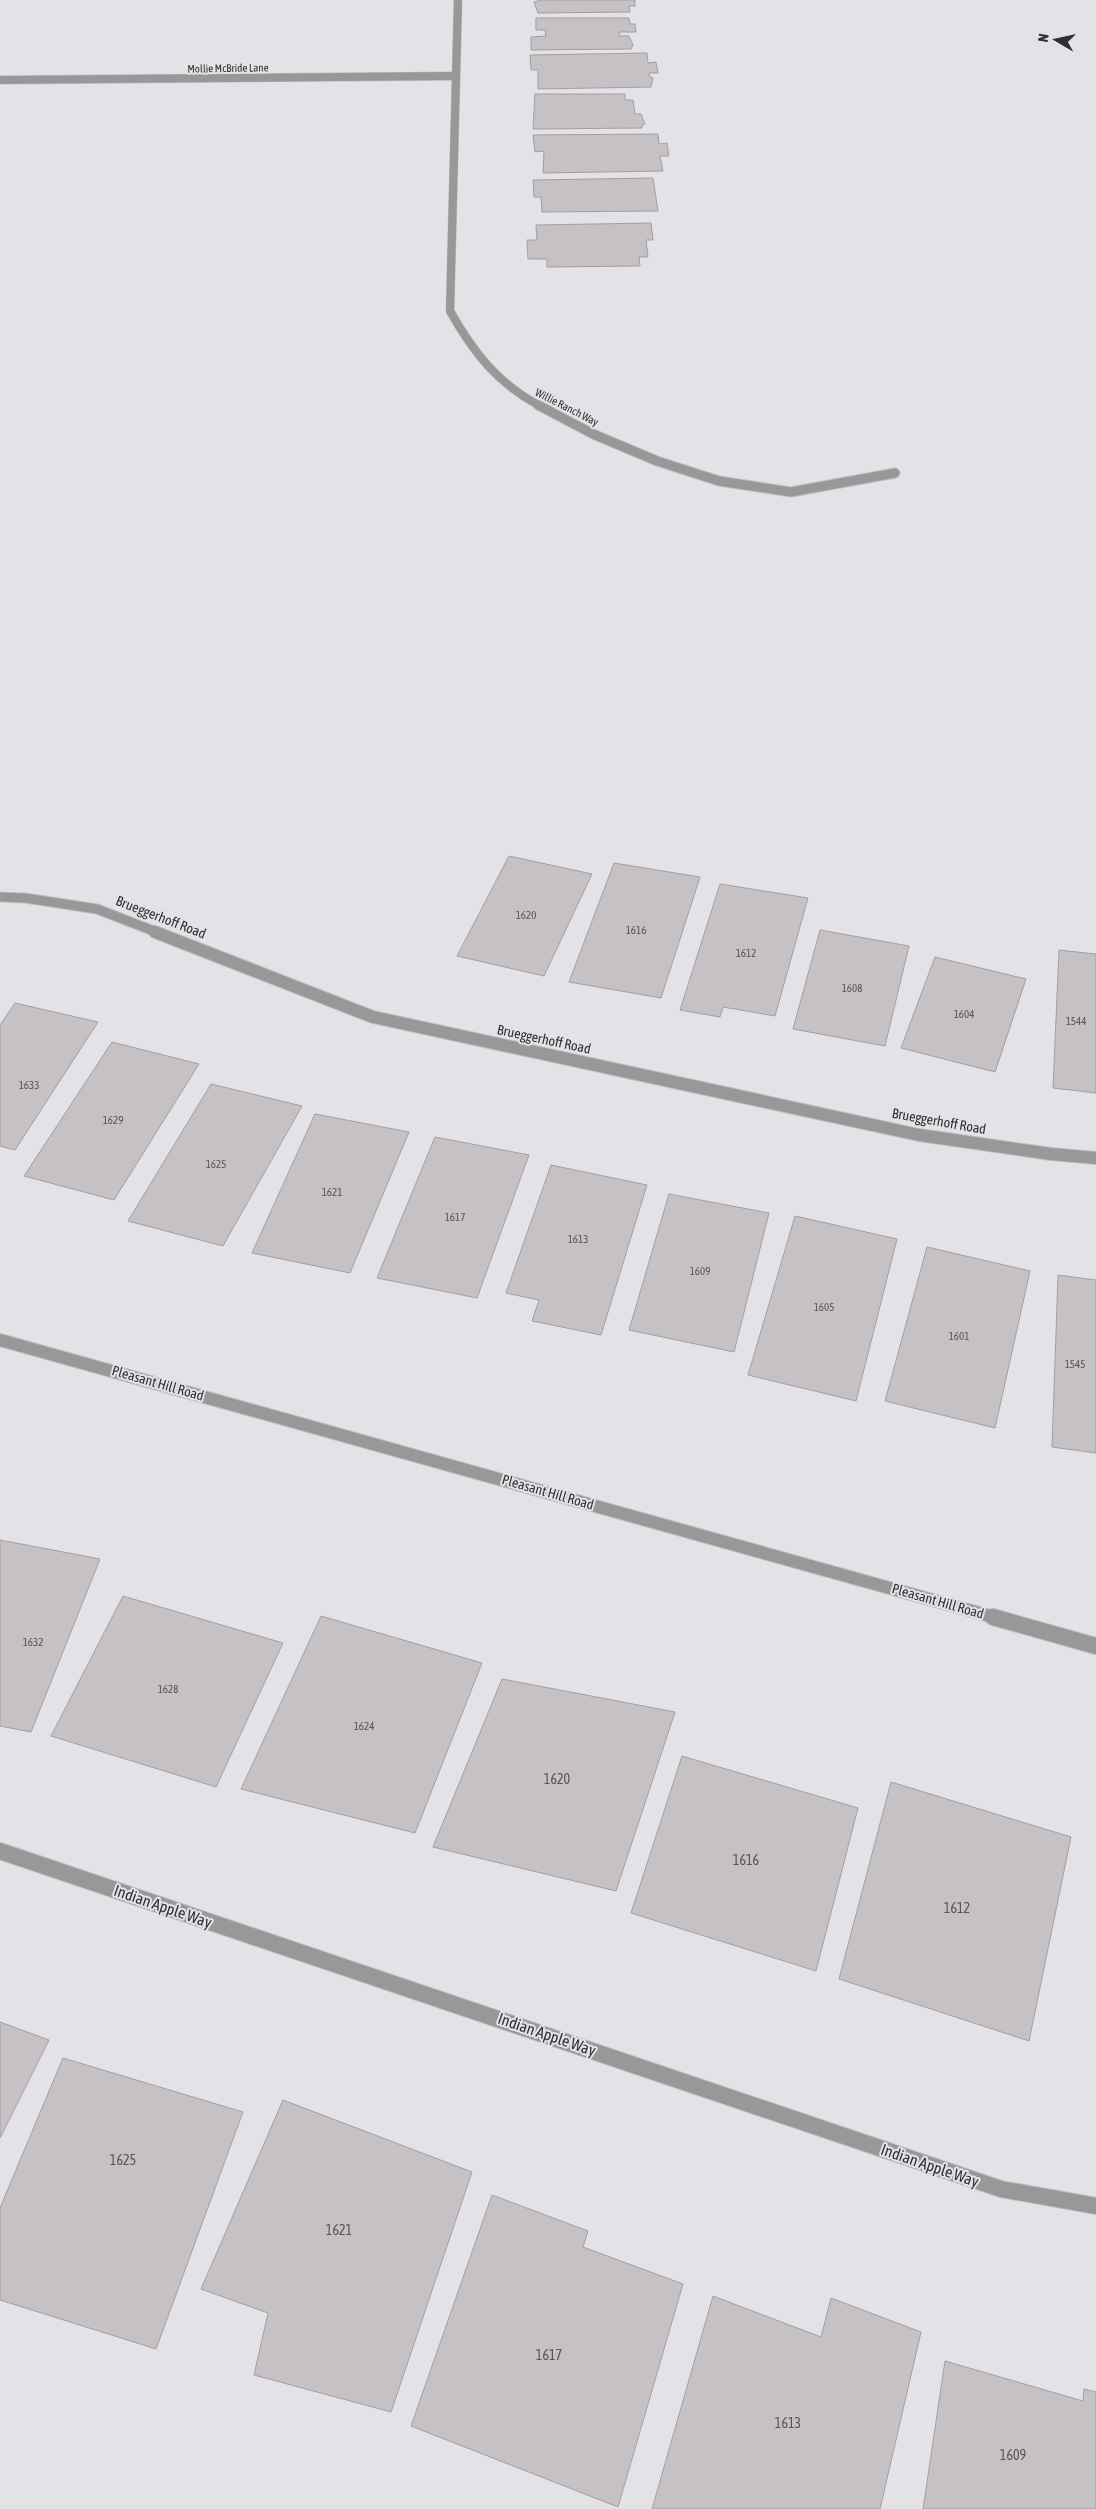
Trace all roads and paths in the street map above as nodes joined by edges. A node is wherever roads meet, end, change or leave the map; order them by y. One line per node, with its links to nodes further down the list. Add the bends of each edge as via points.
1 (458, 0): 2 (street, Willie Ranch Way)
2 (456, 76): 3 (street, Mollie McBride Lane); 4 (street, Willie Ranch Way, via 450,311 488,369 527,399 593,434 657,461 719,481 791,492)
3 (0, 80)
4 (895, 473)
5 (0, 897): 6 (street, Brueggerhoff Road, via 97,909 373,1017 919,1135)
6 (1096, 1158)
7 (0, 1340): 8 (street, Pleasant Hill Road)
8 (1096, 1646)
9 (0, 1851): 10 (street, Indian Apple Way, via 1001,2189)
10 (1096, 2206)

